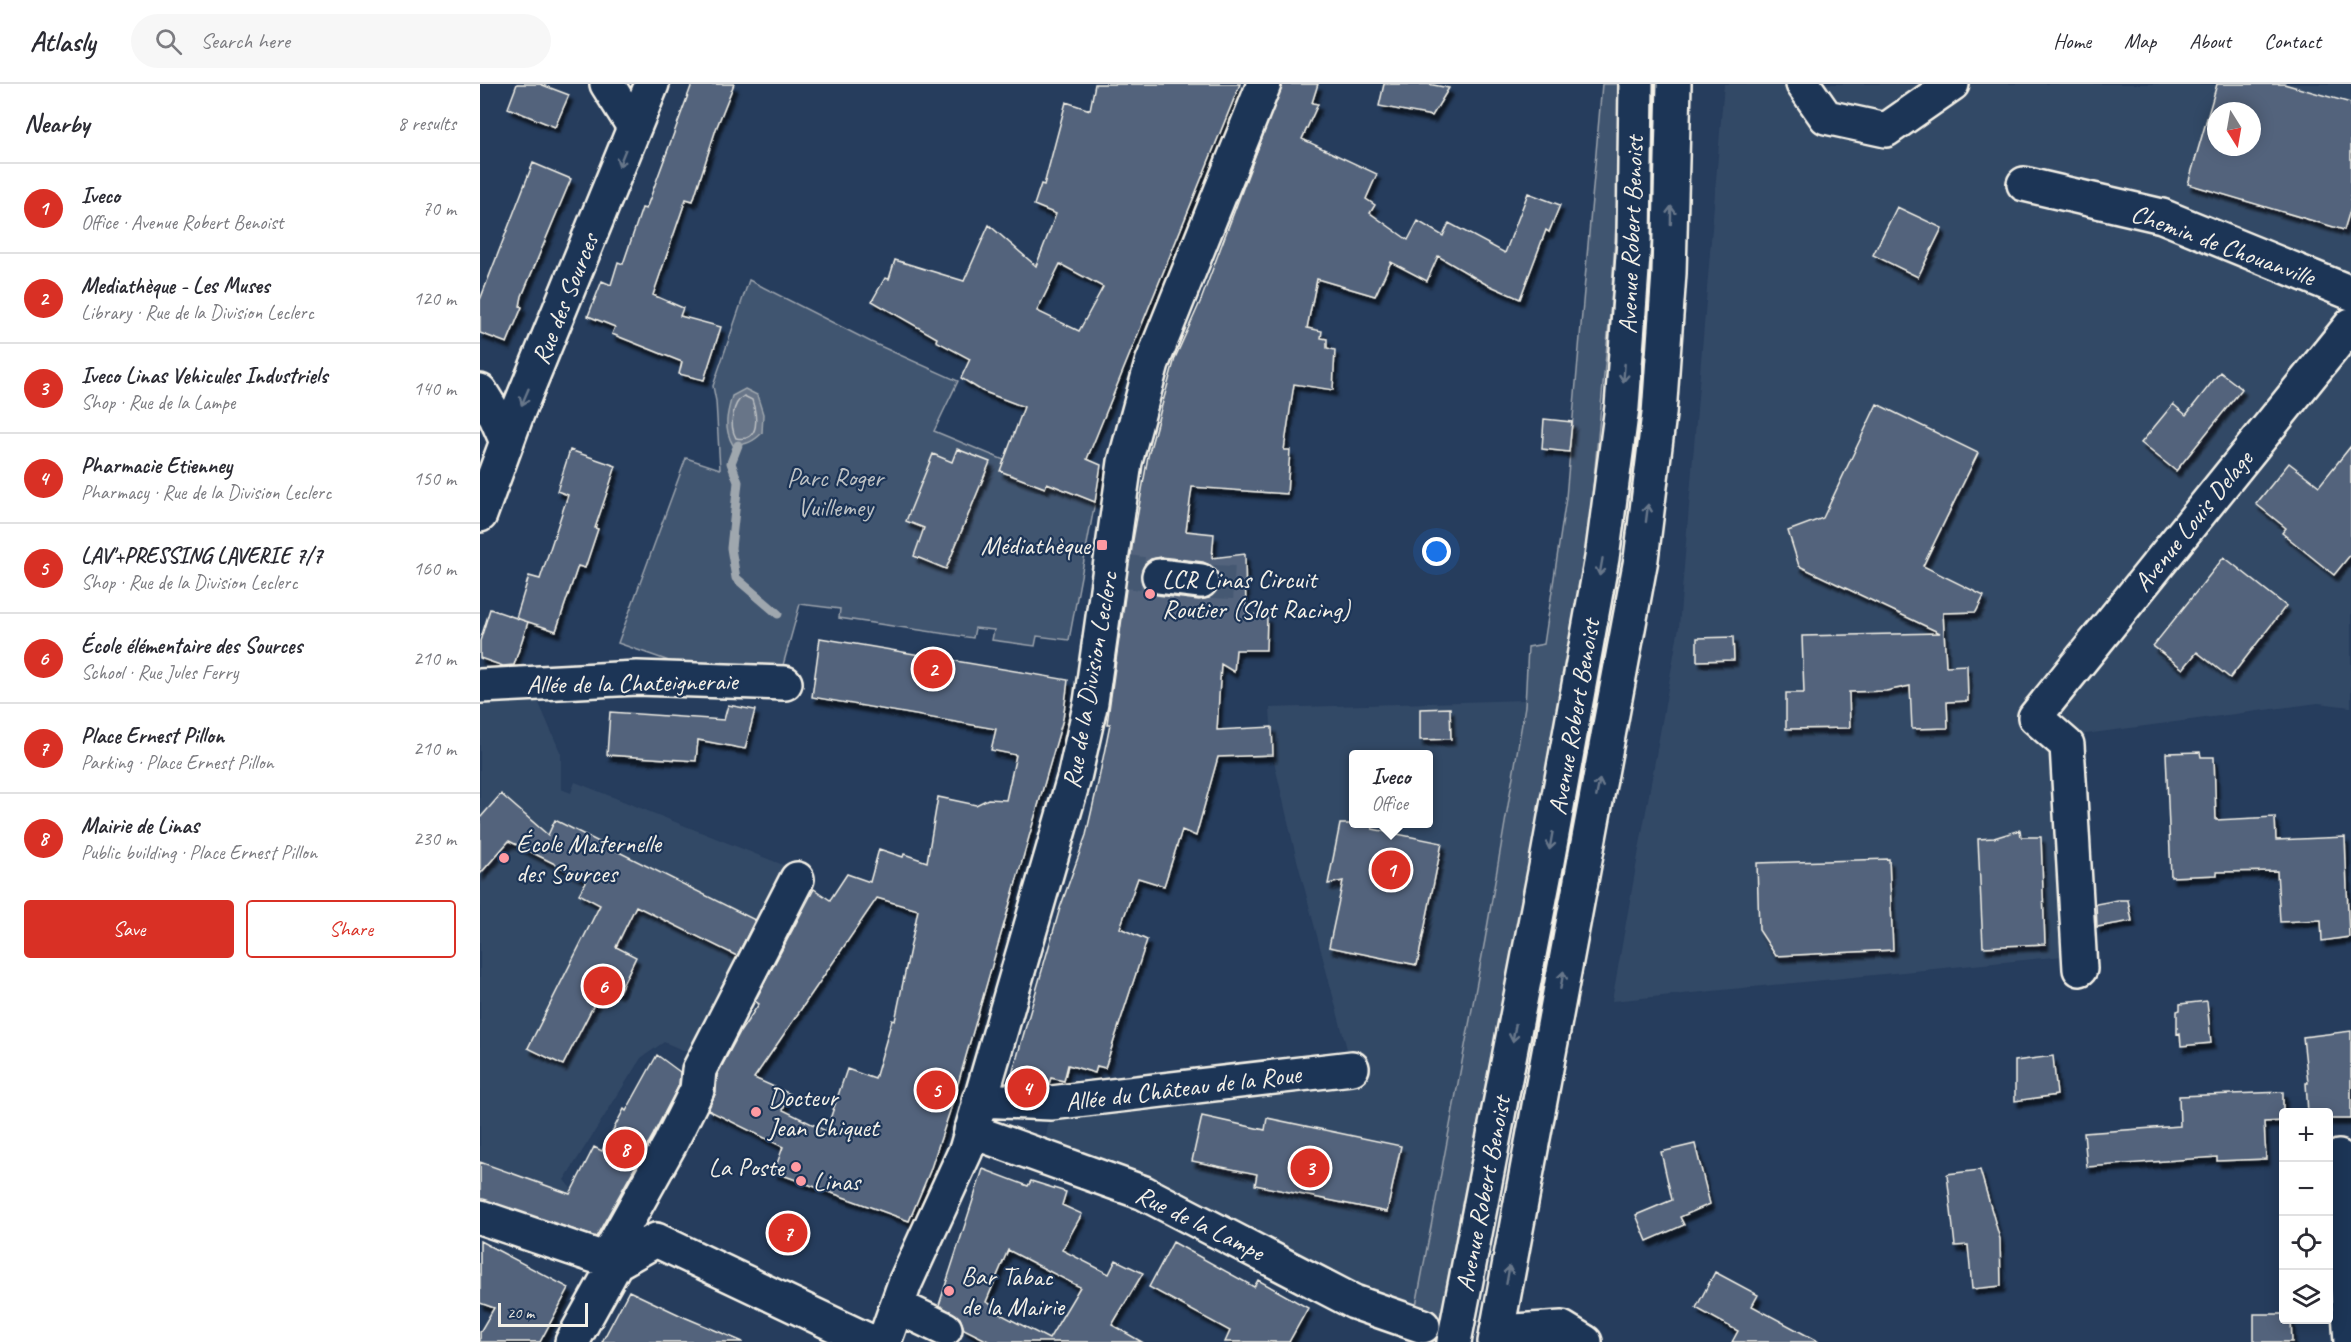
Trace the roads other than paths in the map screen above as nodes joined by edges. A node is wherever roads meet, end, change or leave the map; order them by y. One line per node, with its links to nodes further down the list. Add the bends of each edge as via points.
1 (606, 84): 8 (street)
2 (652, 84): 8 (street, Rue des Sources)
3 (1264, 84): 22 (street, Rue de la Division Leclerc, via 1152,363 1125,462 1091,702 1074,778)
4 (1636, 84): 33 (street, Avenue Robert Benoist, one-way to 33, via 1634,242 1622,407 1602,558)
5 (1674, 84): 29 (street, Avenue Robert Benoist, one-way to 5, via 1641,559 1666,320)
6 (1803, 84): 7 (street, via 1826,117 1886,130)
7 (1952, 84)
8 (634, 127): 13 (street, Rue des Sources, one-way to 13)
9 (2024, 184): 10 (street, Chemin de Chouanville, via 2162,216)
10 (2351, 293)
11 (2351, 325): 20 (street, Avenue Louis Delage, via 2035,717 2067,745)
12 (480, 391): 13 (street)
13 (507, 442): 14 (street, Rue des Sources)
14 (480, 514)
15 (1159, 576): 16 (street)
16 (1202, 581)
17 (785, 683): 18 (street, Allée de la Chateigneraie, via 637,678)
18 (480, 686)
19 (798, 879): 25 (street, via 699,1070 698,1090)
20 (2080, 969)
21 (1352, 1068): 22 (street, Allée du Château de la Roue, via 1051,1104)
22 (972, 1127): 26 (street, Rue de la Division Leclerc); 27 (street, Rue de la Lampe, via 1144,1192 1354,1302)
23 (2340, 1157): 35 (street)
24 (480, 1217): 25 (street)
25 (602, 1258): 30 (street); 31 (street, via 656,1240)
26 (897, 1306): 28 (street); 32 (street, Rue de la Division Leclerc)
27 (1423, 1326)
28 (945, 1329)
29 (1496, 1337): 34 (street, via 1562,1328)
30 (572, 1342)
31 (871, 1342)
32 (884, 1342)
33 (1454, 1342)
34 (1585, 1342)
35 (2351, 1342)

